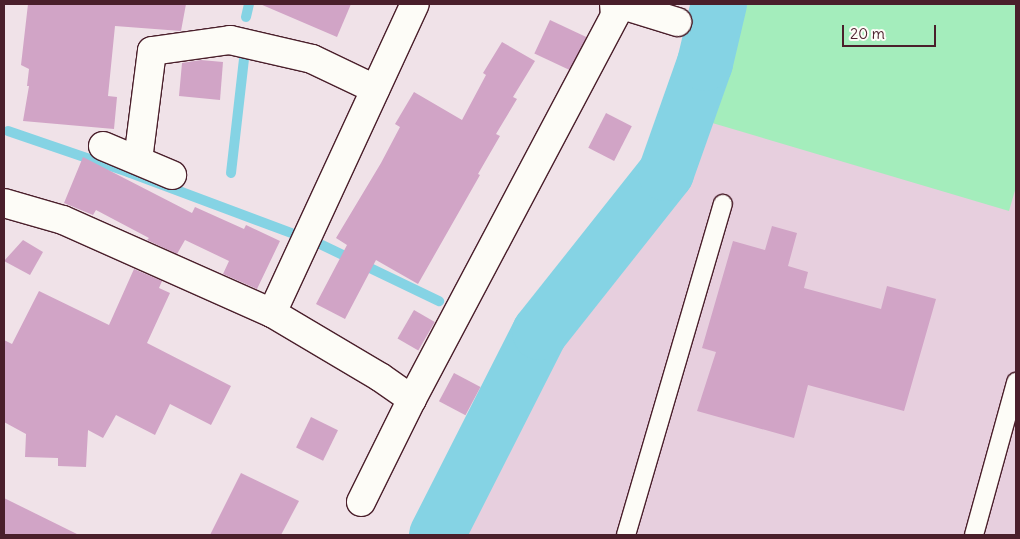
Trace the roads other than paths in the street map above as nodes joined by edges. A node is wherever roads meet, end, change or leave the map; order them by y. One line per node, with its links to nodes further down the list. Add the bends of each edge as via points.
1 (415, 4): 5 (street)
2 (614, 4): 13 (street, via 615,15)
3 (619, 4): 4 (street)
4 (677, 22)
5 (375, 89): 7 (street, via 312,59 230,40 152,51); 11 (street)
6 (103, 146): 7 (street)
7 (138, 160): 8 (street)
8 (172, 175)
9 (4, 203): 11 (street, via 63,220)
10 (723, 204): 15 (lane)
11 (272, 313): 13 (street, via 380,376)
12 (1016, 382): 16 (lane)
13 (412, 399): 14 (street)
14 (360, 502)
15 (626, 535)
16 (974, 535)

